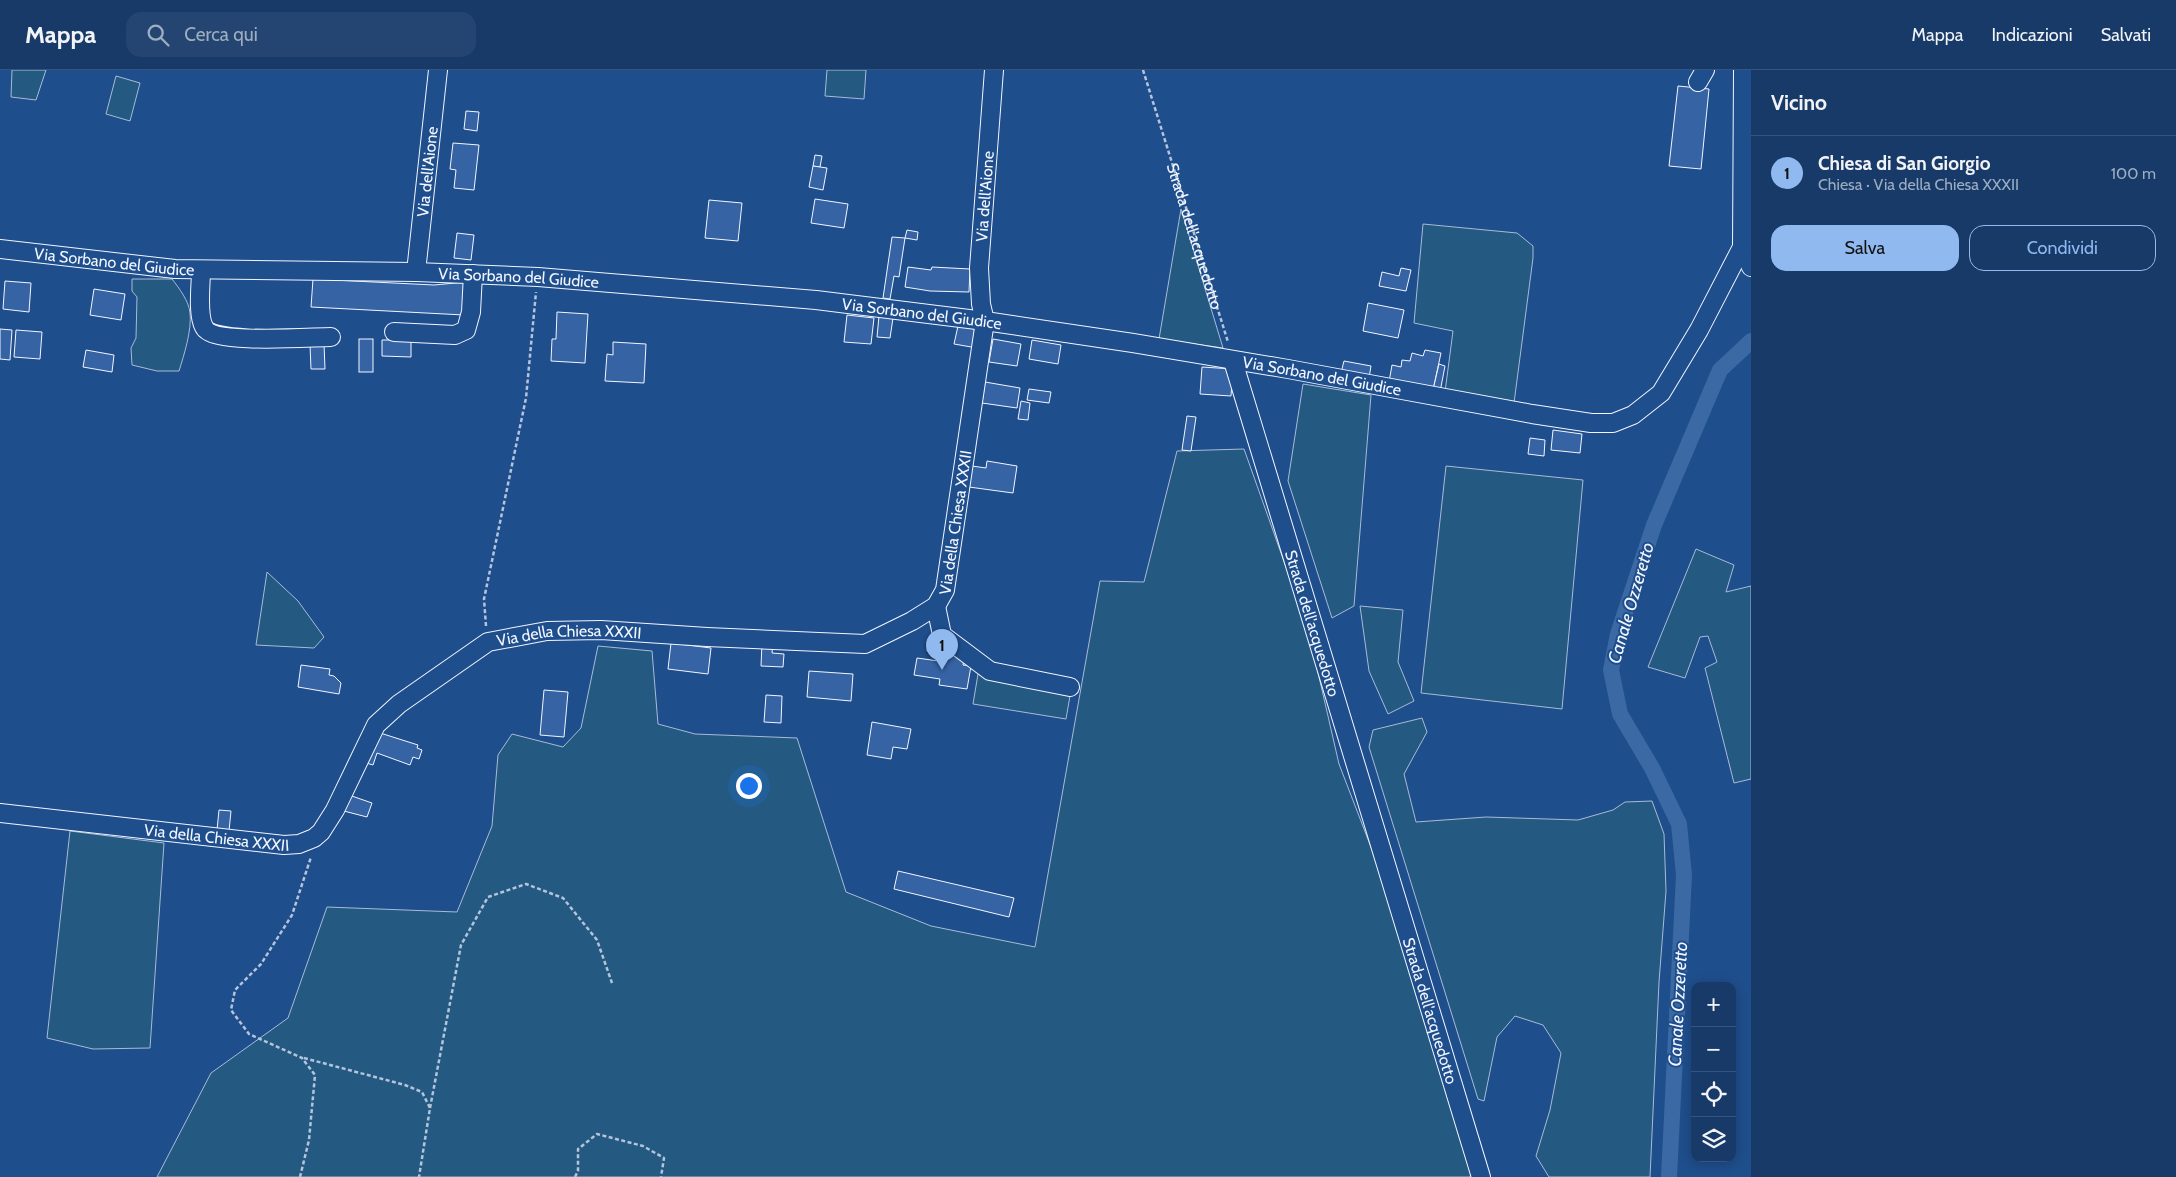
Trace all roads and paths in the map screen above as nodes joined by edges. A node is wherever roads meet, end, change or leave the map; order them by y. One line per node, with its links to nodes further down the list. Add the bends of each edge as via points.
1 (438, 70): 9 (street, Via dell'Aione)
2 (994, 70): 12 (street, Via dell'Aione, via 979,268)
3 (1143, 70): 15 (path, Strada dell'acquedotto)
4 (1743, 70): 5 (street)
5 (1742, 247): 7 (street); 15 (street, Via Sorbano del Giudice, via 1699,330 1661,393 1633,415 1613,423 1532,414)
6 (0, 249): 8 (street, Via Sorbano del Giudice)
7 (1751, 267)
8 (201, 270): 9 (street, Via Sorbano del Giudice); 14 (street, via 201,318 204,329 211,335 233,339)
9 (416, 272): 10 (street, Via Sorbano del Giudice)
10 (474, 274): 11 (street, Via Sorbano del Giudice); 13 (street, via 470,322 466,330 455,335)
11 (538, 277): 12 (street, Via Sorbano del Giudice, via 808,299); 17 (path, via 526,398 484,600)
12 (985, 321): 15 (street, Via Sorbano del Giudice); 16 (street, Via della Chiesa XXXII, via 945,590)
13 (394, 332)
14 (331, 336)
15 (1233, 360): 28 (street, Strada dell'acquedotto)
16 (936, 606): 17 (street, Via della Chiesa XXXII, via 912,622 865,644 601,630 547,631); 18 (street, via 942,635 990,671)
17 (488, 642): 20 (street, Via della Chiesa XXXII, via 399,704 376,725 335,810)
18 (1070, 687)
19 (0, 813): 20 (street, Via della Chiesa XXXII, via 284,846)
20 (314, 838): 22 (path, via 292,914 261,964 235,990 231,1010 249,1034)
21 (612, 983): 23 (path, via 597,940 563,898 526,884 488,897 461,945)
22 (302, 1058): 23 (path, via 405,1085 422,1092); 24 (path, via 315,1075 309,1140)
23 (430, 1108): 25 (path)
24 (300, 1177)
25 (418, 1177)
26 (575, 1177): 27 (path, via 578,1149 597,1134 642,1146 664,1158)
27 (661, 1177)
28 (1481, 1177)

